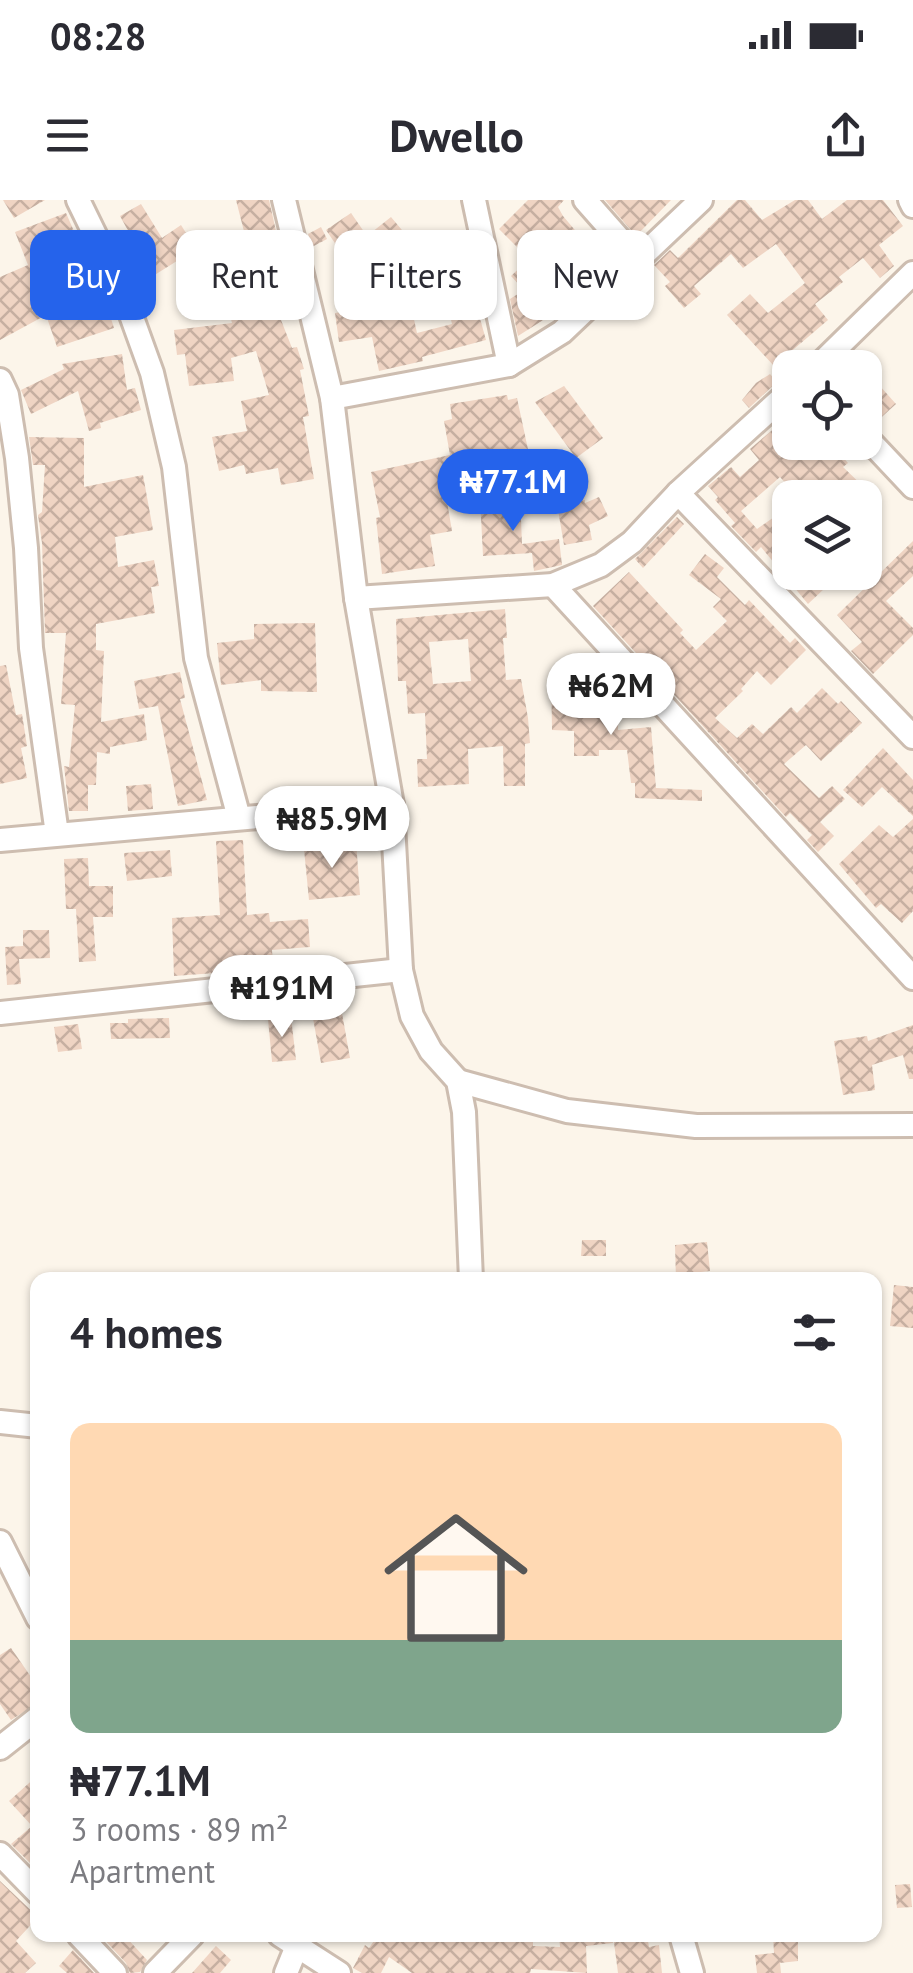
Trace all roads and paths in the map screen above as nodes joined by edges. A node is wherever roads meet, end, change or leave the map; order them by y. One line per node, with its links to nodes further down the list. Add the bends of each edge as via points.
1 (78, 200): 22 (street, via 122,290 152,373 174,466 196,658)
2 (284, 200): 13 (street)
3 (474, 200): 11 (street)
4 (585, 200): 6 (street)
5 (701, 200): 7 (street)
6 (612, 230)
7 (654, 245)
8 (913, 273): 10 (street)
9 (575, 320): 11 (street)
10 (836, 350)
11 (509, 365): 13 (street)
12 (0, 380): 23 (street, via 16,458)
13 (332, 398): 19 (street)
14 (772, 407): 17 (street)
15 (882, 454): 16 (street)
16 (913, 487)
17 (678, 493): 18 (street, via 616,554); 20 (street)
18 (553, 585): 19 (street); 26 (street)
19 (356, 598): 21 (street)
20 (913, 737)
21 (392, 805): 22 (street); 25 (street)
22 (239, 818): 23 (street)
23 (57, 834): 24 (street)
24 (0, 840)
25 (400, 970): 27 (street); 28 (street, via 412,1016)
26 (913, 978)
27 (0, 1014)
28 (458, 1081): 29 (street, via 566,1111 696,1126); 30 (street)
29 (913, 1124)
30 (470, 1272)
31 (0, 1422): 32 (street)
32 (30, 1425)
33 (0, 1542): 34 (street)
34 (30, 1602)
35 (30, 1724): 36 (street)
36 (0, 1748)
37 (0, 1854): 38 (street)
38 (30, 1885)
39 (85, 1942): 44 (street)
40 (185, 1942): 45 (street)
41 (288, 1942): 46 (street)
42 (291, 1942): 47 (street)
43 (683, 1942): 48 (street)
44 (116, 1973)
45 (155, 1973)
46 (286, 1973)
47 (339, 1973)
48 (692, 1973)

